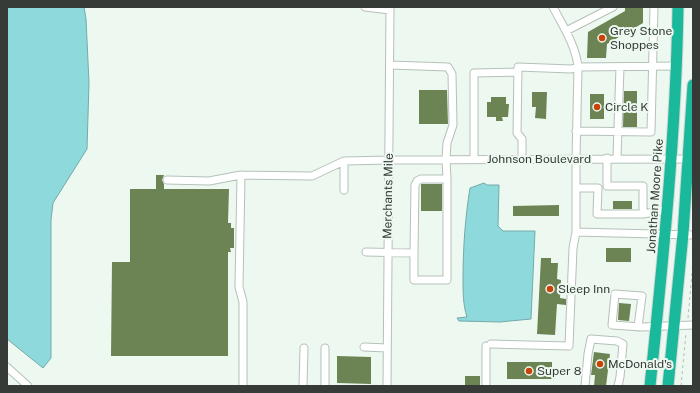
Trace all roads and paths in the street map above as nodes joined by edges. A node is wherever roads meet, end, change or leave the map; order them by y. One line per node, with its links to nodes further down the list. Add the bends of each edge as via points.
1 (365, 7): 6 (street)
2 (553, 7): 7 (street)
3 (613, 7): 7 (street)
4 (654, 7): 12 (street)
5 (678, 7): 9 (highway, Jonathan Moore Pike)
6 (390, 9): 8 (street, Merchants Mile)
7 (566, 31): 10 (street, via 577,57)
8 (390, 65): 25 (street, Merchants Mile); 26 (street, via 448,67 452,74 453,125 447,143)
9 (676, 66): 12 (street); 20 (highway, Jonathan Moore Pike)
10 (578, 67): 11 (street); 13 (street, via 518,67); 16 (street)
11 (620, 67): 12 (street); 17 (street)
12 (653, 67): 17 (street, via 651,132)
13 (518, 72): 21 (street, via 474,73); 22 (street, via 517,133 522,140)
14 (693, 84): 15 (highway)
15 (692, 116): 24 (highway)
16 (576, 131): 17 (street); 23 (street)
17 (618, 131): 19 (street)
18 (607, 158): 19 (street, Johnson Boulevard); 23 (street, Johnson Boulevard); 31 (street)
19 (617, 158): 20 (street, Johnson Boulevard)
20 (671, 158): 24 (street, Johnson Boulevard); 36 (highway, Jonathan Moore Pike)
21 (474, 159): 22 (street, Johnson Boulevard); 26 (street, Johnson Boulevard)
22 (522, 159): 23 (street, Johnson Boulevard)
23 (576, 159): 32 (street)
24 (691, 159): 35 (highway)
25 (389, 160): 26 (street, Johnson Boulevard); 27 (street, Johnson Boulevard); 42 (street, Merchants Mile)
26 (446, 160): 29 (street)
27 (344, 162): 28 (street, via 312,176); 34 (street)
28 (241, 175): 30 (street, via 209,181); 56 (street, via 239,287 243,302)
29 (447, 179): 43 (street, via 421,179 415,185); 43 (street, via 447,280 414,280)
30 (167, 180)
31 (607, 186): 33 (street); 37 (street, via 643,186)
32 (576, 188): 33 (street); 38 (street)
33 (598, 188): 37 (street, via 597,214)
34 (344, 190)
35 (690, 196): 40 (highway)
36 (668, 208): 37 (street); 39 (highway, Jonathan Moore Pike)
37 (643, 214)
38 (576, 232): 39 (street); 60 (street, via 573,248 569,346 489,345)
39 (666, 234): 40 (street); 47 (highway, Jonathan Moore Pike)
40 (688, 235): 46 (highway)
41 (366, 252): 42 (street)
42 (388, 252): 43 (street); 53 (street, Merchants Mile)
43 (414, 253)
44 (693, 261): 45 (path)
45 (690, 323): 46 (street)
46 (675, 325): 47 (street); 64 (highway)
47 (656, 326): 48 (street); 63 (highway, Jonathan Moore Pike)
48 (638, 327): 48 (street, via 612,325 615,294 642,296)
49 (686, 330): 65 (path)
50 (364, 347): 53 (street)
51 (304, 348): 57 (street)
52 (326, 348): 58 (street)
53 (387, 348): 59 (street, Merchants Mile)
54 (7, 367): 55 (street)
55 (28, 386)
56 (243, 386)
57 (303, 386)
58 (325, 386)
59 (386, 386)
60 (486, 386)
61 (585, 386): 62 (street, via 591,339 617,341 623,344)
62 (618, 386)
63 (650, 386)
64 (668, 386)
65 (681, 386)

